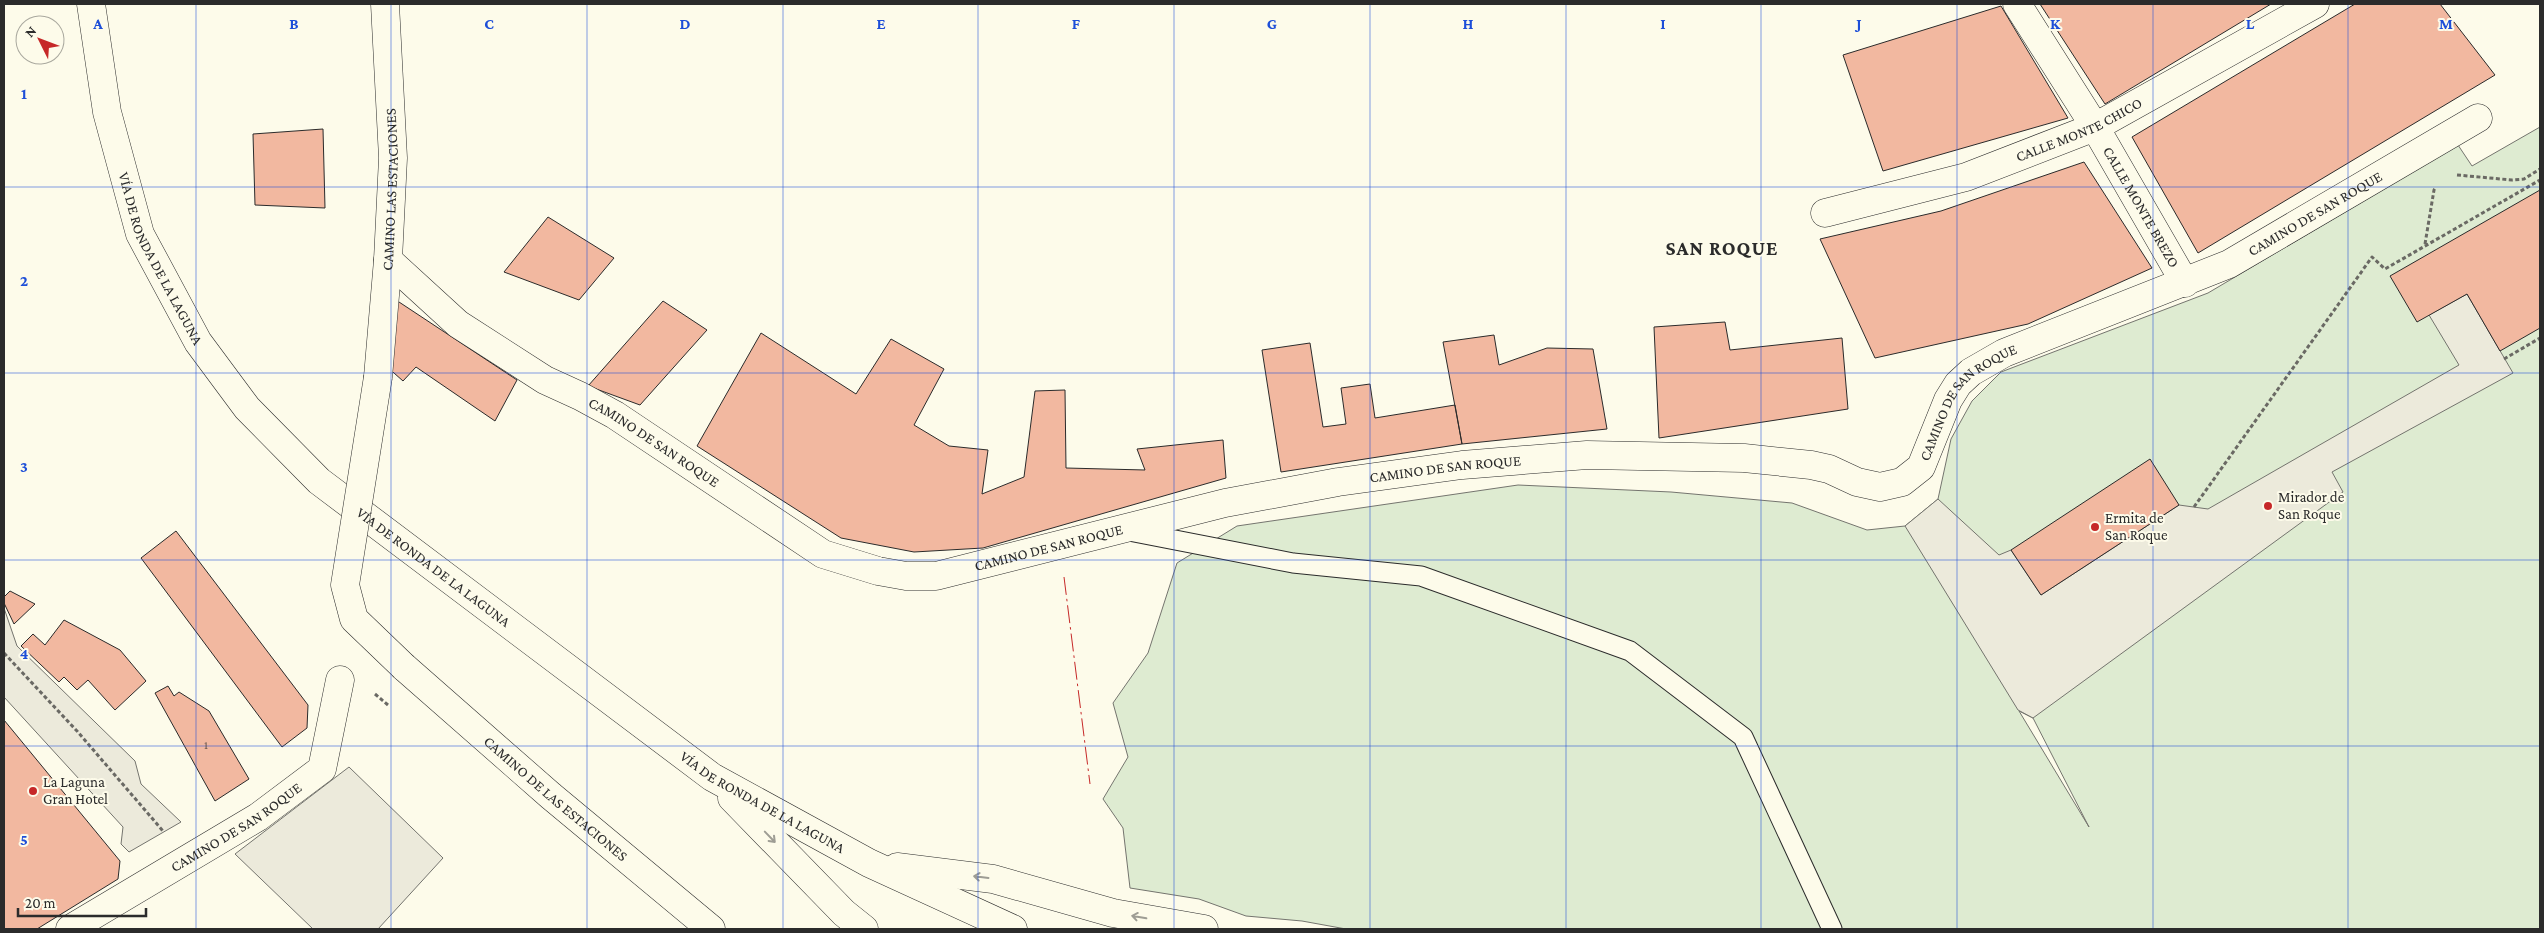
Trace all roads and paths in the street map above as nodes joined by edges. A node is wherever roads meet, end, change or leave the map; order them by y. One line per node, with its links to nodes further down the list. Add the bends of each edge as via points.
1 (91, 4): 22 (street, VÍA DE RONDA DE LA LAGUNA, via 107,112 140,234 198,342 247,408 319,481)
2 (385, 4): 13 (street, CAMINO LAS ESTACIONES, via 392,158)
3 (2017, 4): 6 (street, CALLE MONTE BREZO)
4 (2315, 4): 6 (street, CALLE MONTE CHICO)
5 (2478, 118): 14 (street, CAMINO DE SAN ROQUE, via 2229,264)
6 (2095, 127): 11 (street, CALLE MONTE CHICO, via 1966,177); 14 (street, CALLE MONTE BREZO)
7 (2540, 169): 8 (path, via 2524,179 2512,180)
8 (2449, 174)
9 (2540, 180): 12 (path)
10 (2439, 185): 12 (path, via 2434,190)
11 (1825, 213)
12 (2425, 245): 17 (path, via 2385,269 2372,257)
13 (388, 260): 18 (street, CAMINO DE SAN ROQUE, via 458,324 545,380 615,415 823,554 878,571 906,576 936,576); 20 (street, CAMINO LAS ESTACIONES, bridge, via 378,377 345,585 354,619)
14 (2185, 283): 18 (street, CAMINO DE SAN ROQUE, via 2004,353 1971,372 1948,400 1921,467 1902,482 1880,487 1811,465 1744,458 1587,455 1462,465 1338,482 1225,503)
15 (2540, 338): 16 (path)
16 (2504, 359)
17 (2194, 507)
18 (1120, 529): 30 (lane, via 1293,563 1421,576 1630,651 1743,737)
19 (4, 653): 23 (path)
20 (404, 667): 26 (street, CAMINO DE LAS ESTACIONES, via 551,796)
21 (340, 680): 23 (street, CAMINO DE SAN ROQUE, via 322,768 258,817)
22 (712, 777): 24 (street, VÍA DE RONDA DE LA LAGUNA); 27 (street, one-way to 27)
23 (188, 859): 25 (street, CAMINO DE SAN ROQUE)
24 (869, 863): 28 (street, VÍA DE RONDA DE LA LAGUNA); 29 (street, one-way to 24, via 1113,913 993,879)
25 (70, 929)
26 (711, 929)
27 (864, 929)
28 (1013, 929)
29 (1204, 929)
30 (1832, 929)

